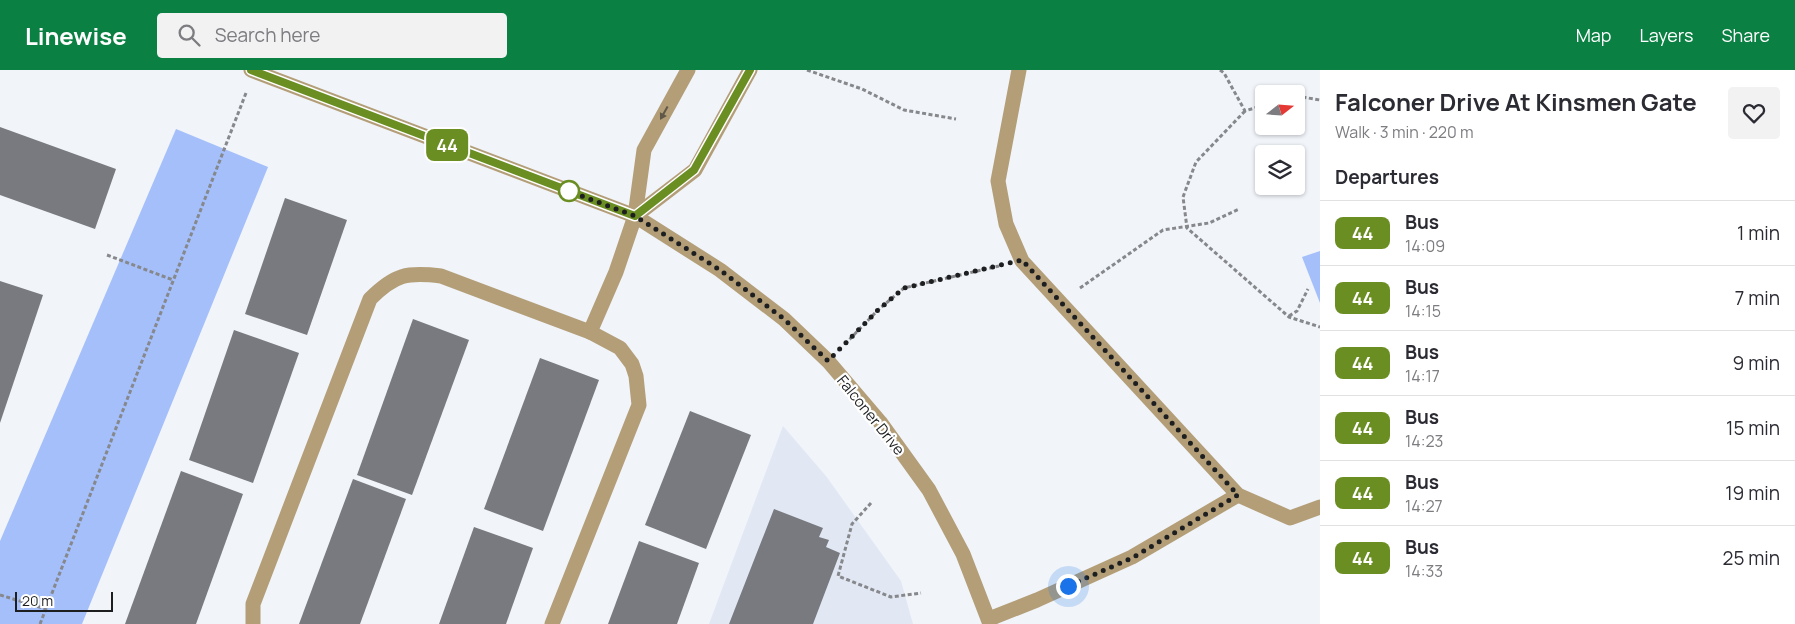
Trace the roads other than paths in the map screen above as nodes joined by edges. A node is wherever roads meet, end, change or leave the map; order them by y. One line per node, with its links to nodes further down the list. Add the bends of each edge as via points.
1 (688, 70): 5 (street, one-way to 5, via 644,150)
2 (750, 70): 5 (street, via 694,170)
3 (1019, 70): 7 (street, via 998,182 1006,224 1022,260)
4 (252, 71): 5 (street, Falconer Drive)
5 (635, 216): 6 (street, via 616,272); 9 (street, Falconer Drive, via 720,270 784,319 828,361 880,422 929,490 963,554)
6 (590, 332): 10 (street, via 441,276 408,275 386,283 370,299 253,604); 11 (street, via 620,348 632,364 639,405)
7 (1238, 495): 8 (street, via 1290,518); 9 (street, via 1132,558)
8 (1320, 508)
9 (989, 621)
10 (253, 624)
11 (552, 624)

